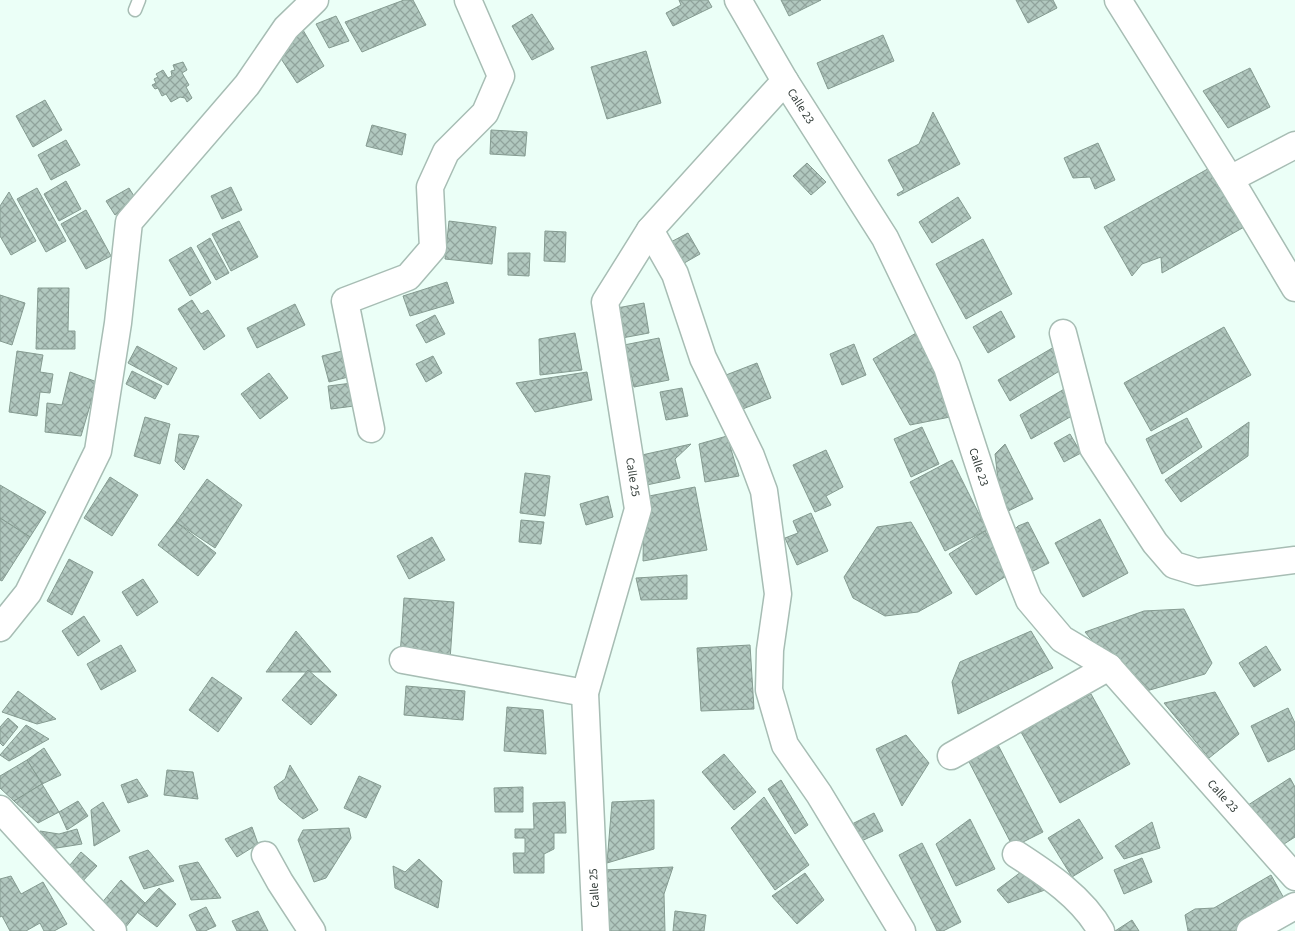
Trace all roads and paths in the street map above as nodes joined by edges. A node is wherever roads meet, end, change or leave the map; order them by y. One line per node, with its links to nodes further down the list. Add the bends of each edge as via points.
1 (315, 0): 13 (street, via 286,28 247,85 129,222 118,323 98,451 28,593)
2 (468, 0): 11 (street, via 500,76 485,113 446,152 430,187 432,248 408,276 345,301)
3 (738, 0): 5 (street, Calle 23)
4 (1118, 0): 7 (street)
5 (785, 82): 8 (street, Calle 25); 15 (street, Calle 23, via 885,238 947,367 994,512 1029,600 1062,639)
6 (1295, 144): 7 (street)
7 (1230, 179): 9 (street)
8 (650, 230): 16 (street, Calle 25, via 605,302 638,509); 26 (street, via 675,274 703,358 751,456 764,491 778,594 770,650 769,690 785,745 819,794)
9 (1295, 288)
10 (1063, 334): 12 (street, via 1092,448 1155,543 1174,565 1197,572)
11 (371, 429)
12 (1295, 560)
13 (0, 628)
14 (403, 660): 16 (street)
15 (1109, 667): 17 (street); 21 (street, Calle 23)
16 (585, 693): 25 (street, Calle 25)
17 (951, 756)
18 (0, 809): 23 (street)
19 (1016, 854): 27 (street, via 1058,882)
20 (265, 856): 24 (street)
21 (1295, 876)
22 (1295, 906): 28 (street)
23 (113, 931)
24 (312, 931)
25 (596, 931)
26 (902, 931)
27 (1101, 931)
28 (1250, 931)

